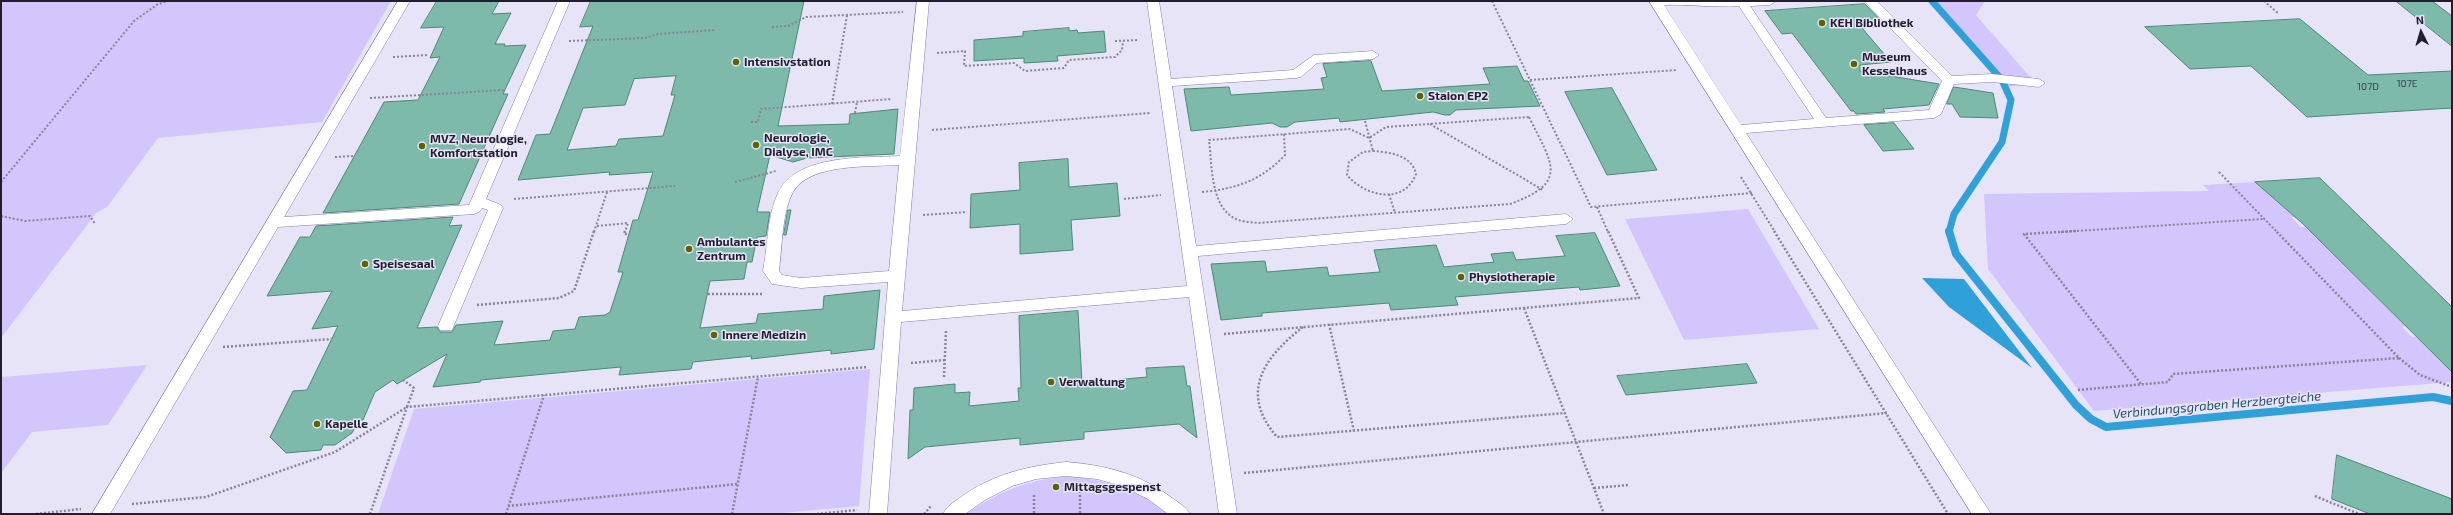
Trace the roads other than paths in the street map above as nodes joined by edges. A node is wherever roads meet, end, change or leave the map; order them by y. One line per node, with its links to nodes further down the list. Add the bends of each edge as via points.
1 (404, 1): 20 (lane)
2 (564, 1): 18 (lane)
3 (1153, 1): 13 (lane)
4 (1684, 1): 8 (lane)
5 (1690, 1): 9 (lane, via 1712,4)
6 (1770, 1): 9 (lane)
7 (1870, 1): 12 (lane)
8 (1655, 2): 16 (lane)
9 (1742, 2): 15 (lane)
10 (922, 6): 17 (lane)
11 (1373, 55): 13 (lane, via 1314,59 1296,74)
12 (1949, 80): 14 (lane, via 1992,78); 15 (lane, via 1934,114)
13 (1165, 83): 21 (lane)
14 (2039, 83)
15 (1823, 123): 16 (lane)
16 (1738, 129): 31 (lane)
17 (906, 160): 22 (lane); 22 (lane, via 821,166 796,178 785,192 771,271 778,280 801,283)
18 (477, 201): 20 (lane, via 474,209); 25 (lane, via 496,208)
19 (1566, 219): 21 (lane)
20 (272, 223): 27 (lane)
21 (1190, 252): 23 (lane)
22 (897, 276): 24 (lane)
23 (1196, 291): 24 (lane); 30 (lane)
24 (893, 317): 26 (lane)
25 (446, 326)
26 (878, 511)
27 (101, 514)
28 (952, 514): 29 (lane, via 995,486 1033,472 1061,468 1105,473 1129,480 1157,495)
29 (1181, 514)
30 (1228, 514)
31 (1982, 514)

